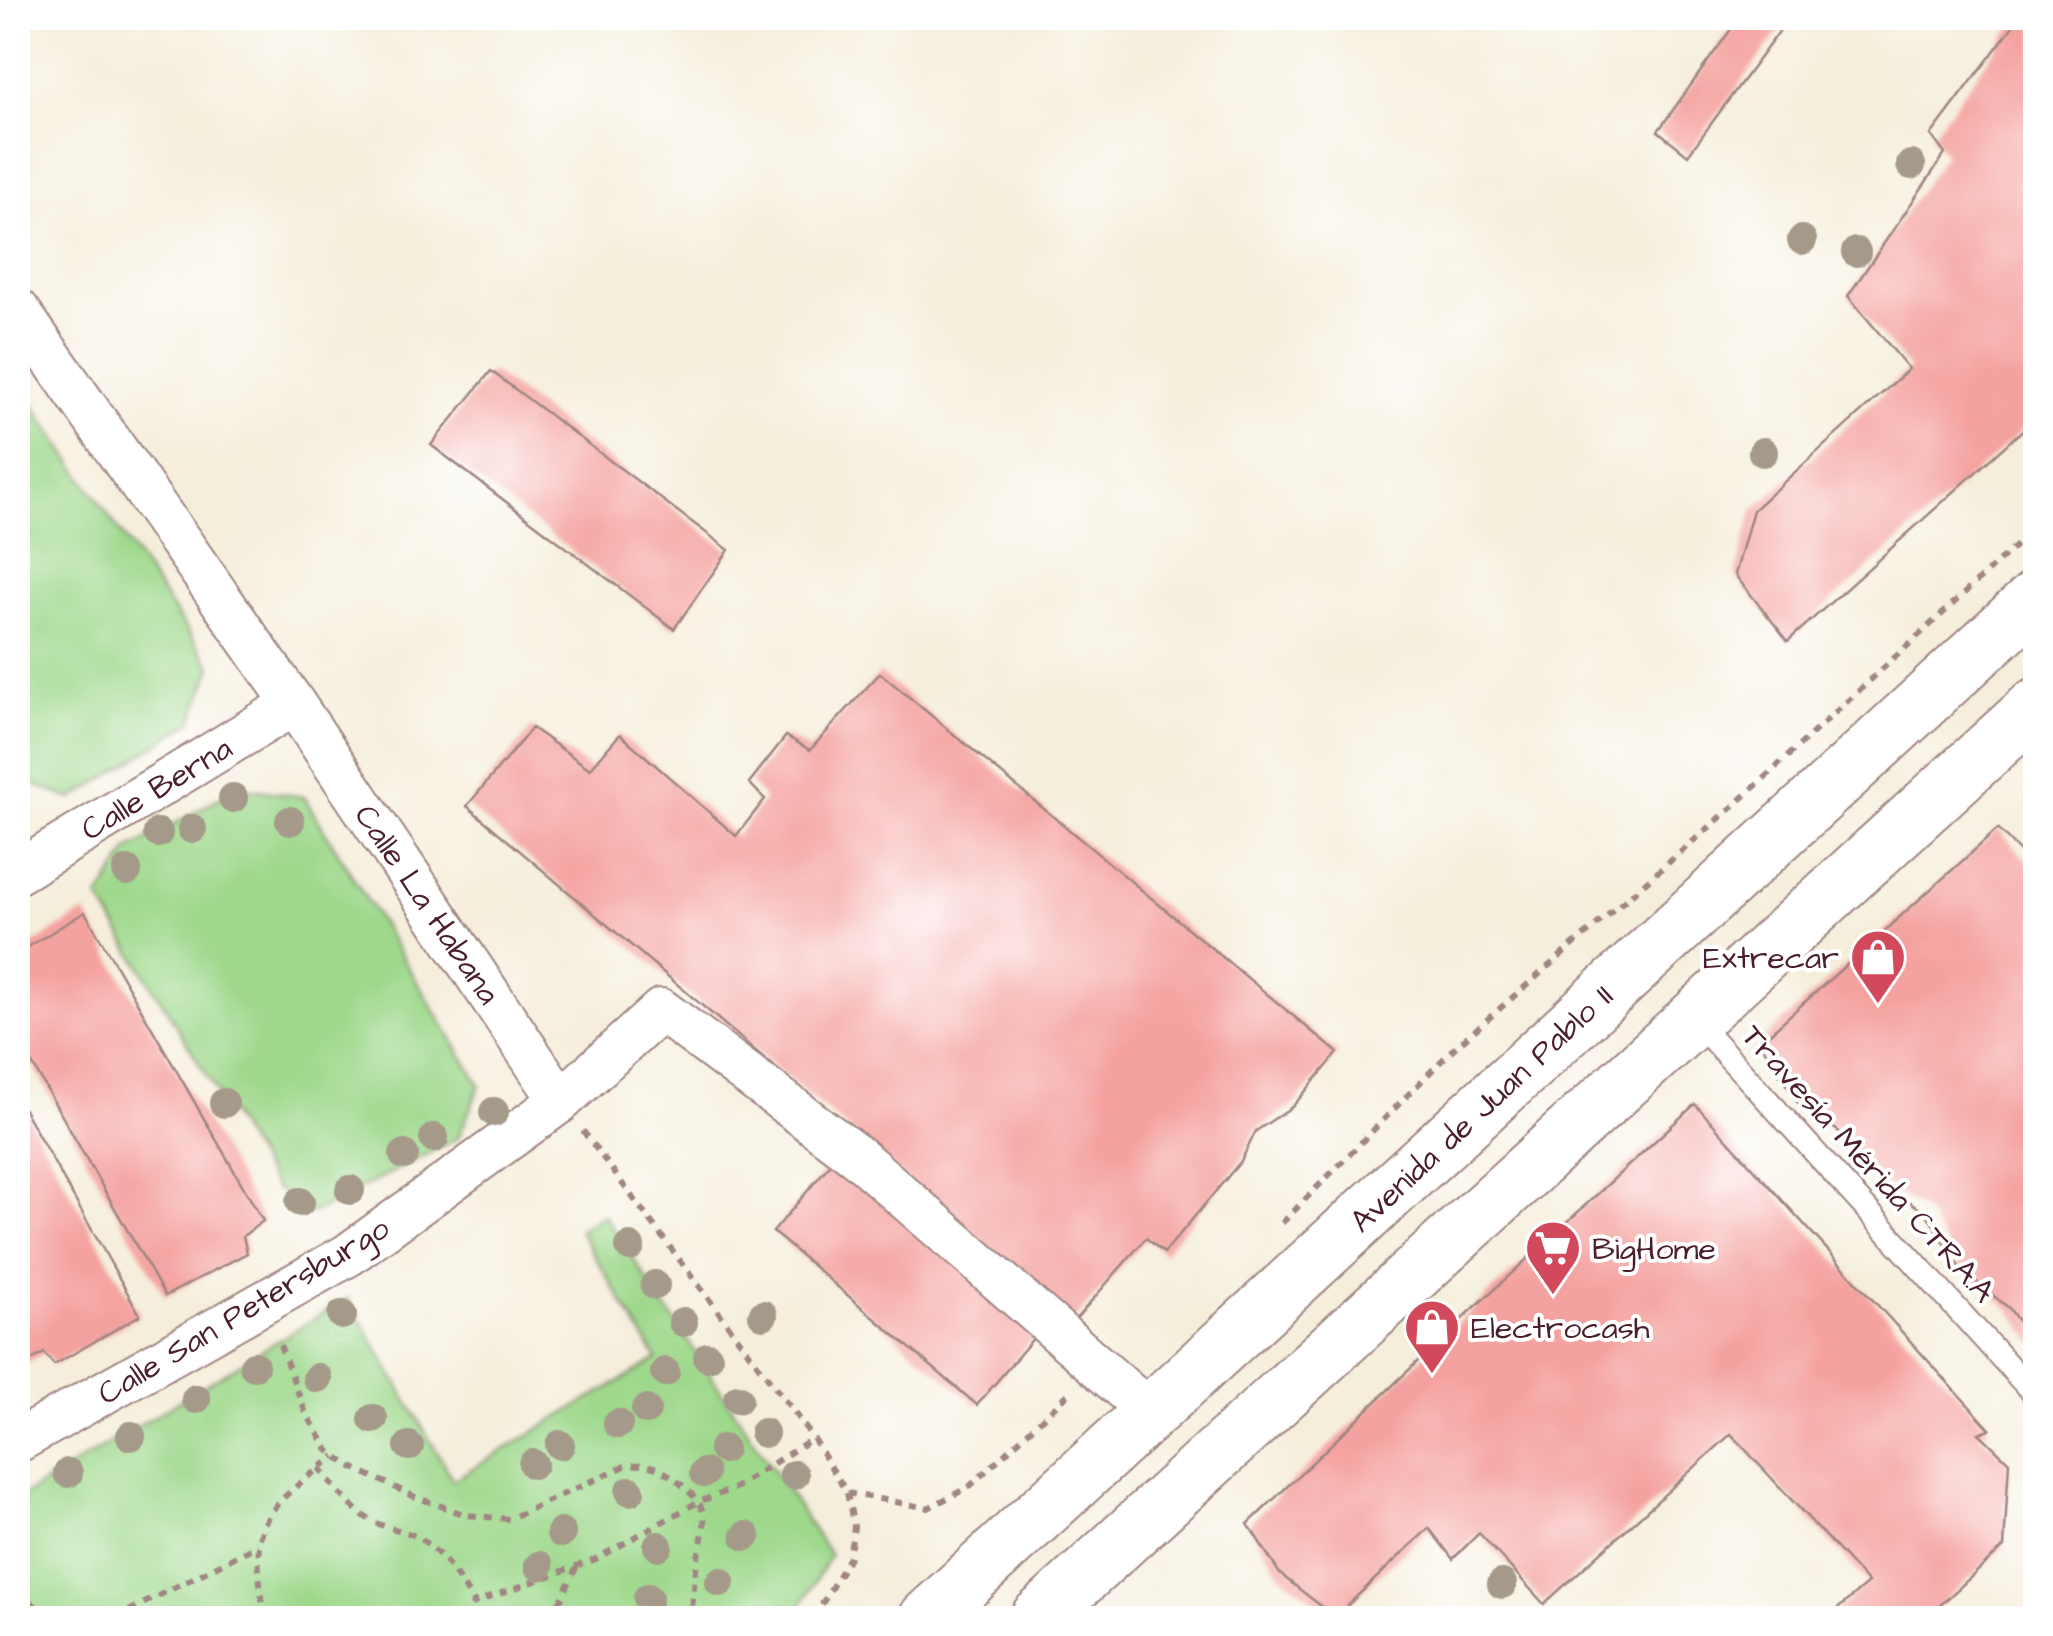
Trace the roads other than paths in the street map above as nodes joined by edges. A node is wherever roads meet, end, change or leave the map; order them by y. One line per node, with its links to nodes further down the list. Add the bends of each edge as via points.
1 (18, 310): 3 (street, Calle La Habana)
2 (2036, 598): 9 (highway, Avenida de Juan Pablo II)
3 (294, 704): 5 (street, Calle Berna); 7 (street, Calle La Habana)
4 (2036, 706): 6 (highway)
5 (18, 872)
6 (1694, 1019): 8 (lane, Travesía Mérida CTRA.A); 12 (highway)
7 (561, 1101): 9 (street, Calle San Petersburgo, via 661,1010 858,1157); 10 (street, Calle San Petersburgo, via 348,1254)
8 (2036, 1396)
9 (1135, 1400): 11 (highway, Avenida de Juan Pablo II)
10 (18, 1441)
11 (928, 1618)
12 (1038, 1618)

